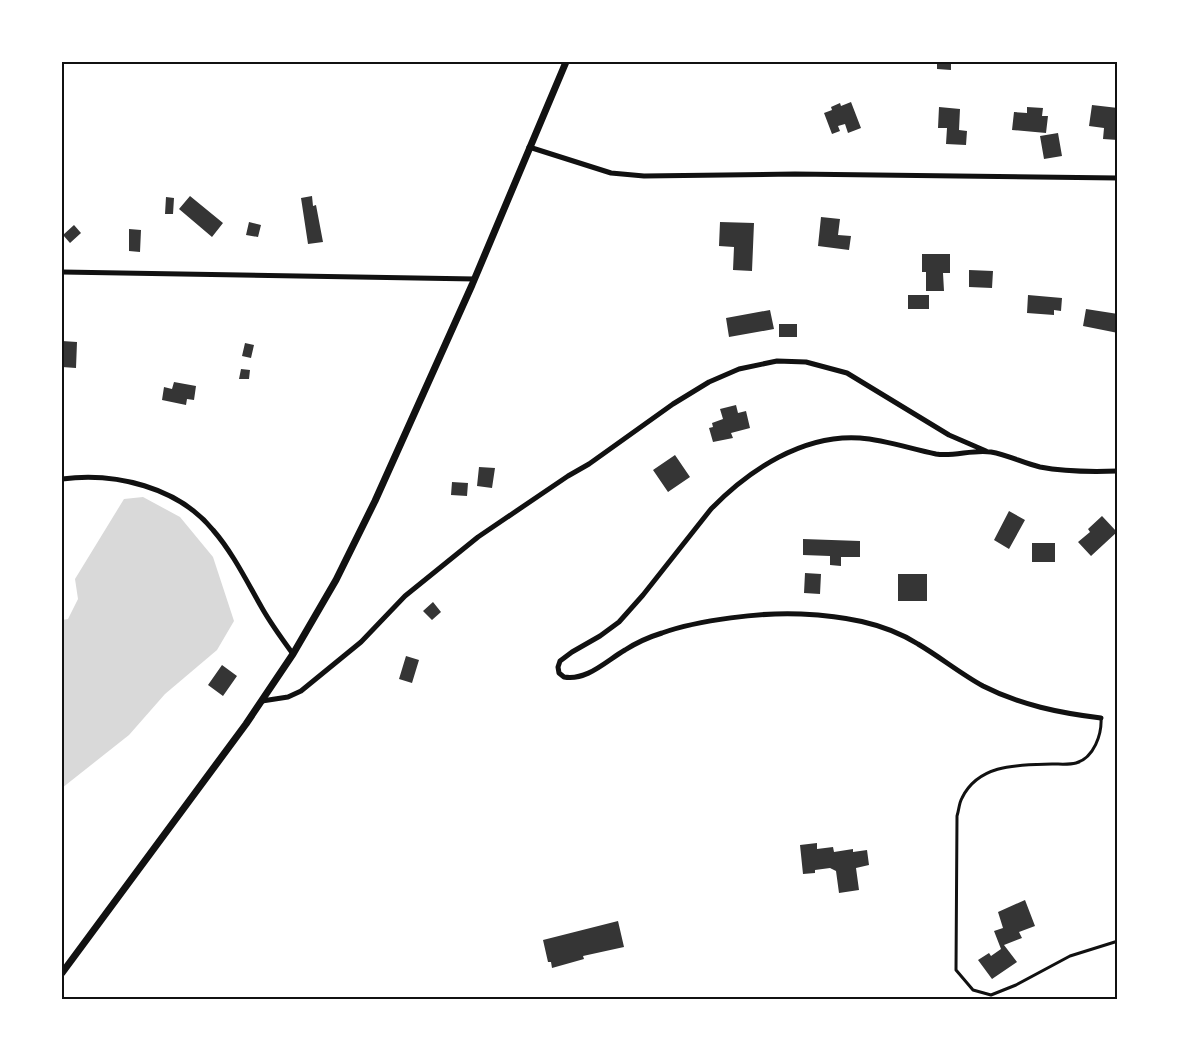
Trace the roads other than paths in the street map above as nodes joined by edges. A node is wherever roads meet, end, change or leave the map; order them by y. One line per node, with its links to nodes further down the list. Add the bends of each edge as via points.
1 (567, 62): 2 (street)
2 (529, 147): 3 (street, via 610,172 644,176); 5 (street)
3 (1118, 178)
4 (62, 273): 5 (street)
5 (475, 279): 9 (street, via 356,541)
6 (990, 452): 7 (street, via 1067,471); 10 (street, via 949,435 840,371 791,361 739,369 718,377 674,405 478,537 405,596 362,642 301,691); 11 (street, via 947,455 890,442 841,438 781,456 726,493 627,613 600,636 565,656 560,661 559,673 579,677 644,639 683,627 798,614 841,617 884,628 917,643 984,686 1023,703)
7 (1118, 471)
8 (62, 479): 9 (street, via 104,478 137,484 170,496 192,510 223,542)
9 (293, 654): 10 (street)
10 (262, 701): 13 (street)
11 (1101, 718): 12 (lane, via 1098,740 1077,763 1005,766 987,772 962,798 957,816 956,970 973,990 991,994 1070,956)
12 (1118, 941)
13 (62, 973)

